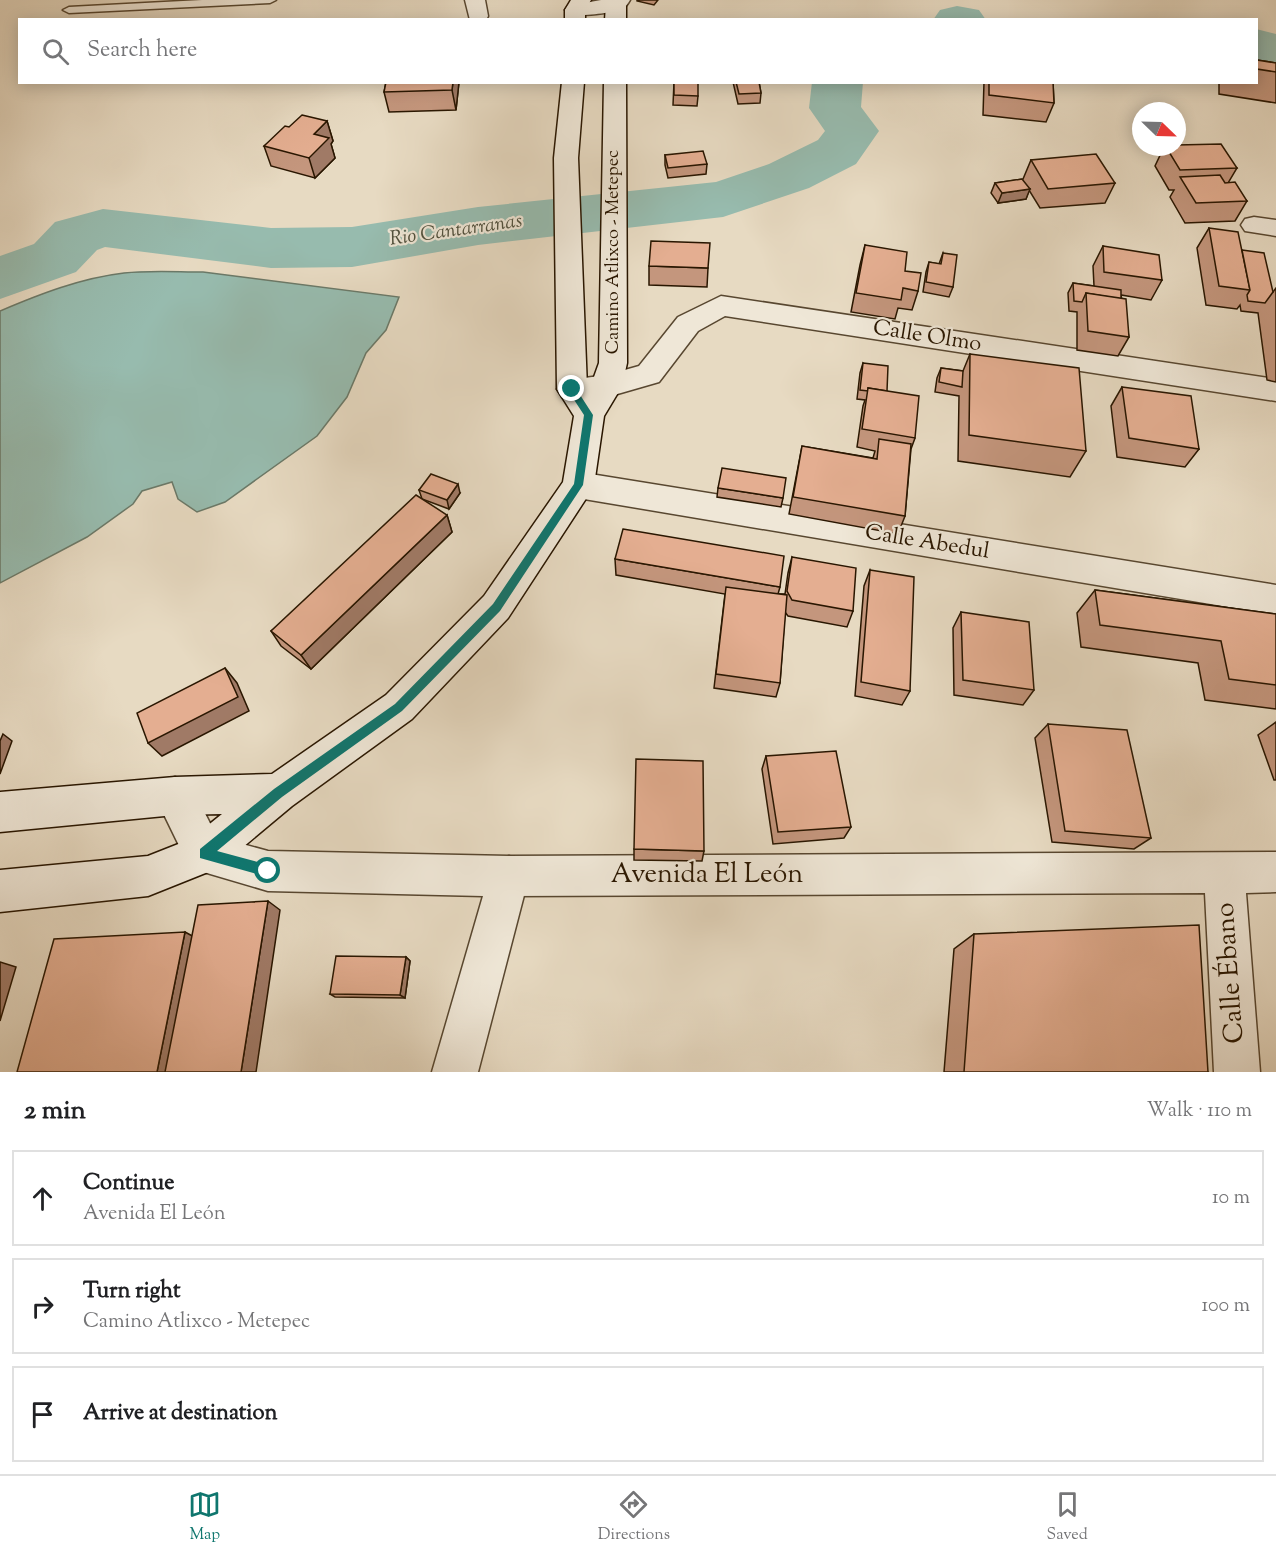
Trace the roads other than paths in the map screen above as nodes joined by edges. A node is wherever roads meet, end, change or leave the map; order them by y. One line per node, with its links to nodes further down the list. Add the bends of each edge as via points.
1 (270, 0): 3 (lane)
2 (616, 6): 4 (street)
3 (69, 10)
4 (577, 10)
5 (573, 84): 9 (street, Camino Atlixco - Metepec, via 566,158 568,270)
6 (615, 84): 7 (street, Camino Atlixco - Metepec, via 613,363)
7 (607, 386): 8 (street, Calle Olmo, via 649,374 688,324 721,306); 9 (street, Camino Atlixco - Metepec)
8 (1276, 390)
9 (580, 402): 10 (street, Camino Atlixco - Metepec)
10 (578, 485): 11 (street, Calle Abedul); 12 (street, Camino Atlixco - Metepec, via 496,607 480,624 399,707)
11 (1276, 600)
12 (278, 793): 13 (street); 15 (street, Camino Atlixco - Metepec)
13 (175, 796): 14 (street); 15 (street)
14 (0, 812)
15 (204, 854): 18 (street, Avenida El León, via 268,871); 19 (street, Camino Atlixco - Metepec, via 148,876)
16 (1276, 872): 17 (street, Avenida El León)
17 (1224, 873): 18 (street, Avenida El León); 21 (street, Calle Ébano)
18 (509, 876): 20 (street)
19 (0, 891)
20 (455, 1072)
21 (1237, 1072)

